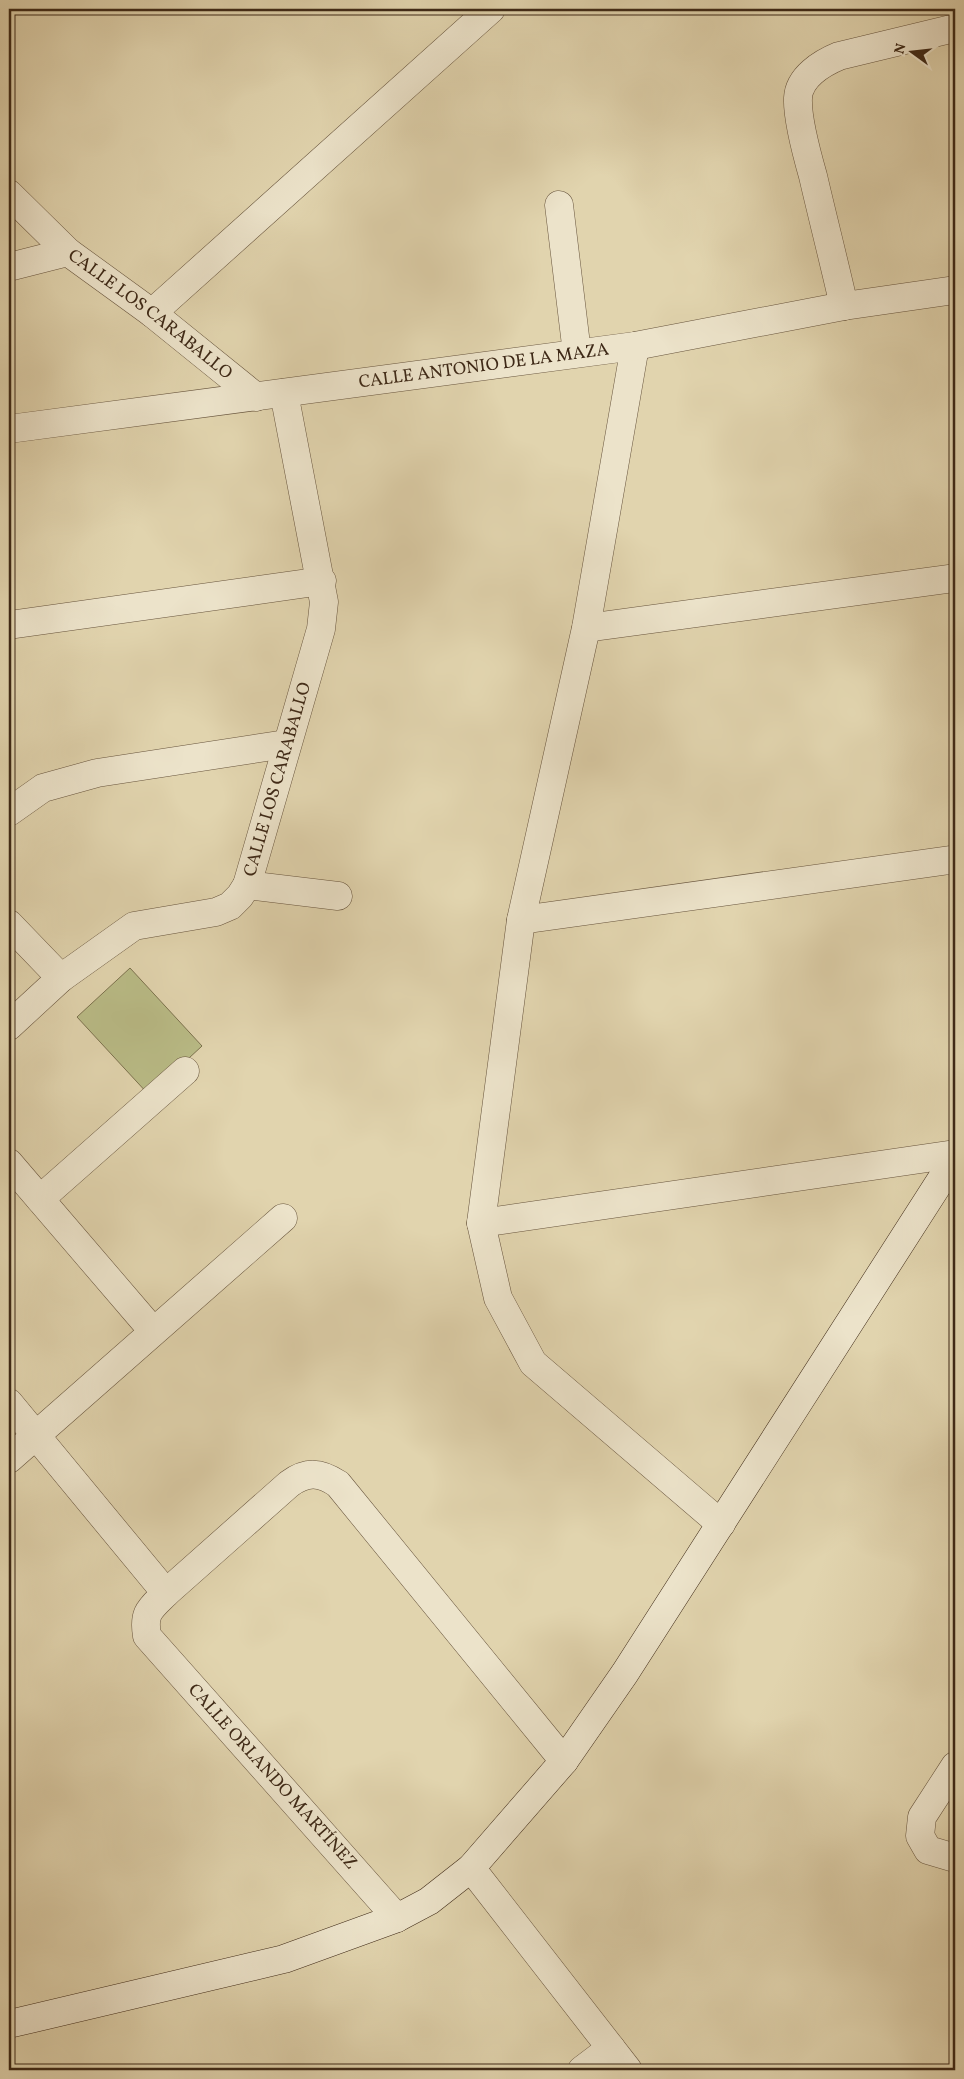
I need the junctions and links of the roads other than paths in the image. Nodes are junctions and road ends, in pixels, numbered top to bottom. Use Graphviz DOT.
graph roads {
  1 [pos="491,9"];
  2 [pos="948,9"];
  3 [pos="955,16"];
  4 [pos="955,28"];
  5 [pos="9,194"];
  6 [pos="559,205"];
  7 [pos="68,252"];
  8 [pos="9,267"];
  9 [pos="955,290"];
  10 [pos="844,306"];
  11 [pos="152,313"];
  12 [pos="635,346"];
  13 [pos="576,353"];
  14 [pos="284,394"];
  15 [pos="256,397"];
  16 [pos="9,429"];
  17 [pos="955,578"];
  18 [pos="322,580"];
  19 [pos="9,625"];
  20 [pos="586,628"];
  21 [pos="286,744"];
  22 [pos="9,812"];
  23 [pos="955,862"];
  24 [pos="246,885"];
  25 [pos="338,896"];
  26 [pos="521,920"];
  27 [pos="9,924"];
  28 [pos="61,978"];
  29 [pos="9,1026"];
  30 [pos="185,1071"];
  31 [pos="955,1154"];
  32 [pos="955,1158"];
  33 [pos="9,1163"];
  34 [pos="40,1199"];
  35 [pos="283,1218"];
  36 [pos="481,1223"];
  37 [pos="153,1331"];
  38 [pos="9,1403"];
  39 [pos="35,1434"];
  40 [pos="9,1459"];
  41 [pos="721,1524"];
  42 [pos="166,1593"];
  43 [pos="564,1760"];
  44 [pos="955,1766"];
  45 [pos="955,1858"];
  46 [pos="471,1868"];
  47 [pos="397,1918"];
  48 [pos="9,2024"];
  49 [pos="611,2048"];
  50 [pos="582,2070"];
  51 [pos="628,2070"];
  1 -- 11 [label="street"];
  2 -- 3 [label="street"];
  4 -- 10 [label="street"];
  5 -- 7 [label="street"];
  6 -- 13 [label="street"];
  7 -- 8 [label="street, CALLE LOS CARABALLO"];
  7 -- 11 [label="street, CALLE LOS CARABALLO"];
  9 -- 10 [label="street, CALLE ANTONIO DE LA MAZA"];
  10 -- 12 [label="street, CALLE ANTONIO DE LA MAZA"];
  11 -- 15 [label="street, CALLE LOS CARABALLO"];
  12 -- 13 [label="street, CALLE ANTONIO DE LA MAZA"];
  12 -- 20 [label="street"];
  13 -- 14 [label="street, CALLE ANTONIO DE LA MAZA"];
  14 -- 15 [label="street, CALLE ANTONIO DE LA MAZA"];
  14 -- 18 [label="street, CALLE LOS CARABALLO"];
  15 -- 16 [label="street, CALLE ANTONIO DE LA MAZA"];
  17 -- 20 [label="street"];
  18 -- 19 [label="street"];
  18 -- 21 [label="street, CALLE LOS CARABALLO"];
  20 -- 26 [label="street"];
  21 -- 22 [label="street"];
  21 -- 24 [label="street, CALLE LOS CARABALLO"];
  23 -- 26 [label="street"];
  24 -- 25 [label="street"];
  24 -- 28 [label="street, CALLE LOS CARABALLO"];
  26 -- 36 [label="street"];
  27 -- 28 [label="street"];
  28 -- 29 [label="street, CALLE LOS CARABALLO"];
  30 -- 34 [label="street"];
  31 -- 36 [label="street"];
  32 -- 41 [label="street"];
  33 -- 34 [label="street"];
  34 -- 37 [label="street"];
  35 -- 37 [label="street"];
  36 -- 41 [label="street"];
  37 -- 39 [label="street"];
  38 -- 39 [label="street"];
  39 -- 40 [label="street"];
  39 -- 42 [label="street"];
  41 -- 43 [label="street"];
  42 -- 43 [label="street"];
  42 -- 47 [label="street, CALLE ORLANDO MARTÍNEZ"];
  43 -- 46 [label="street"];
  44 -- 45 [label="street"];
  46 -- 47 [label="street"];
  46 -- 49 [label="street"];
  47 -- 48 [label="street"];
  49 -- 50 [label="street"];
  49 -- 51 [label="street"];
}
